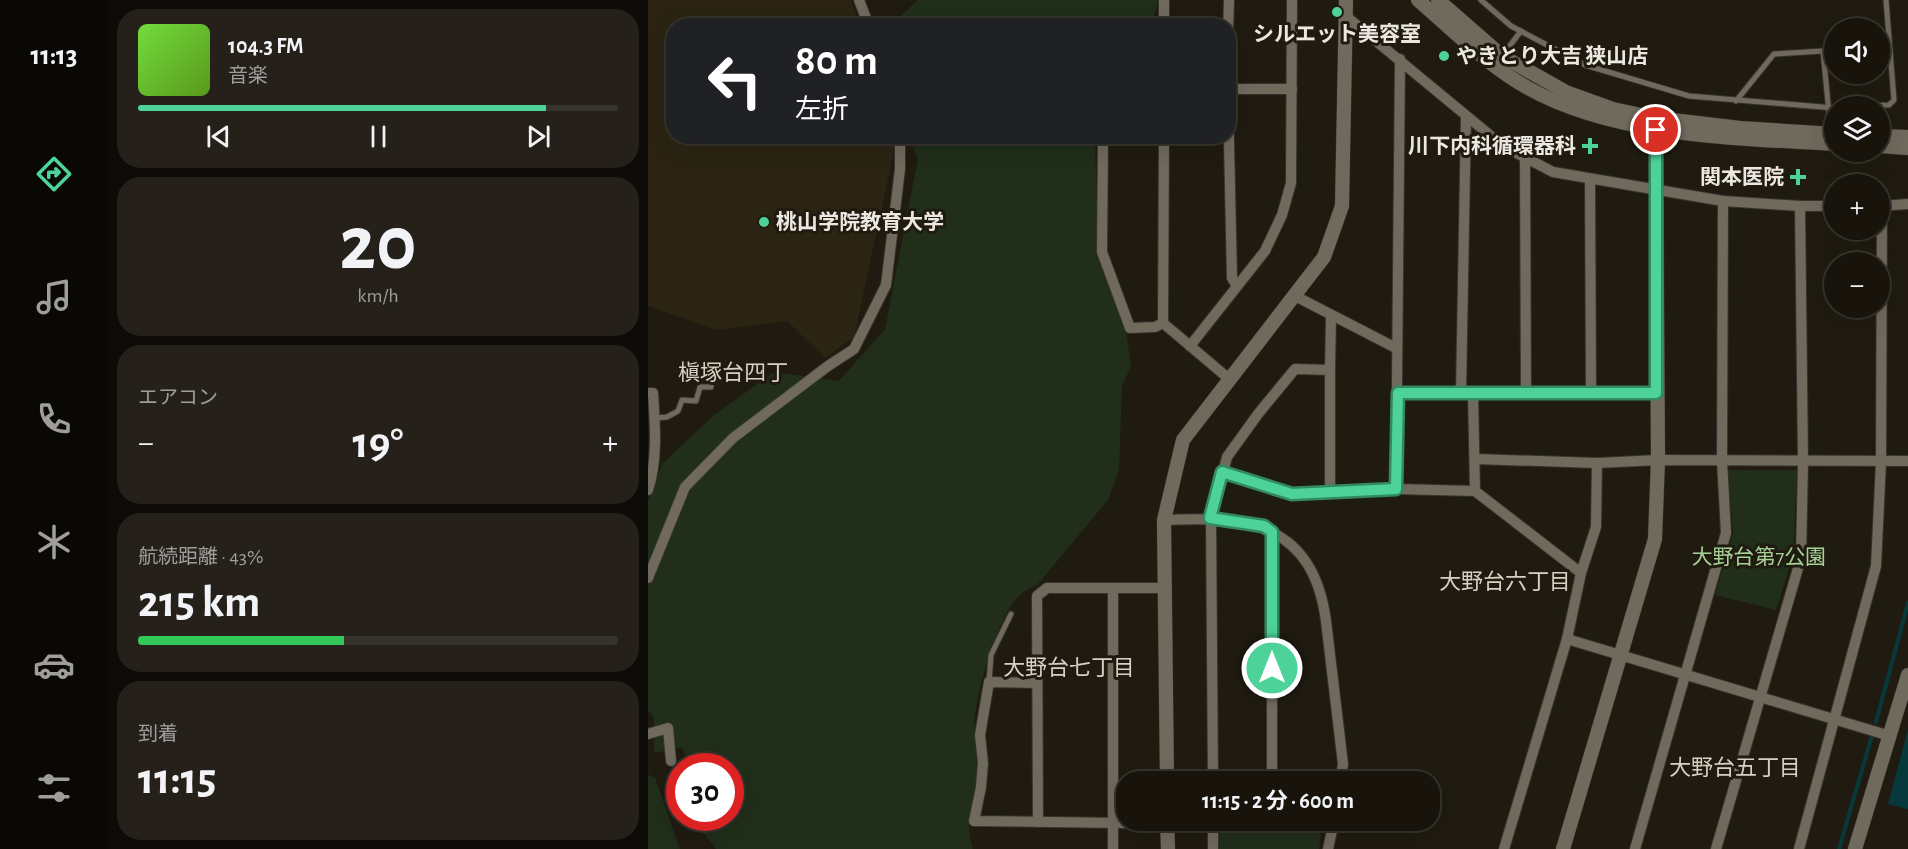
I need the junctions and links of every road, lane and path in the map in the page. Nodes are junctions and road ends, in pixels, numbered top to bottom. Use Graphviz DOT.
graph roads {
  1 [pos="859,0"];
  2 [pos="1164,0"];
  3 [pos="1229,0"];
  4 [pos="1292,0"];
  5 [pos="1346,0"];
  6 [pos="1418,0"];
  7 [pos="1438,0"];
  8 [pos="1481,0"];
  9 [pos="1886,0"];
  10 [pos="1347,17"];
  11 [pos="866,18"];
  12 [pos="1164,18"];
  13 [pos="1228,18"];
  14 [pos="1521,31"];
  15 [pos="1502,56"];
  16 [pos="1400,59"];
  17 [pos="1236,89"];
  18 [pos="1292,89"];
  19 [pos="1830,96"];
  20 [pos="1736,101"];
  21 [pos="1890,104"];
  22 [pos="1824,107"];
  23 [pos="1466,116"];
  24 [pos="1656,130"];
  25 [pos="1824,136"];
  26 [pos="1890,136"];
  27 [pos="1824,137"];
  28 [pos="1908,137"];
  29 [pos="900,144"];
  30 [pos="1103,144"];
  31 [pos="1164,144"];
  32 [pos="1229,144"];
  33 [pos="1890,147"];
  34 [pos="1908,148"];
  35 [pos="1525,158"];
  36 [pos="1590,180"];
  37 [pos="1654,188"];
  38 [pos="1723,201"];
  39 [pos="1908,204"];
  40 [pos="1890,205"];
  41 [pos="1800,206"];
  42 [pos="1824,206"];
  43 [pos="1881,240"];
  44 [pos="1237,286"];
  45 [pos="1295,296"];
  46 [pos="1331,316"];
  47 [pos="1163,323"];
  48 [pos="1190,346"];
  49 [pos="1396,348"];
  50 [pos="711,364"];
  51 [pos="1330,370"];
  52 [pos="1228,378"];
  53 [pos="1461,392"];
  54 [pos="1526,392"];
  55 [pos="1591,392"];
  56 [pos="648,393"];
  57 [pos="1398,393"];
  58 [pos="1473,393"];
  59 [pos="1656,393"];
  60 [pos="655,418"];
  61 [pos="1474,459"];
  62 [pos="1658,460"];
  63 [pos="1722,461"];
  64 [pos="1908,461"];
  65 [pos="1803,462"];
  66 [pos="1881,462"];
  67 [pos="1597,463"];
  68 [pos="1222,472"];
  69 [pos="1396,489"];
  70 [pos="648,490"];
  71 [pos="1475,491"];
  72 [pos="1330,492"];
  73 [pos="1210,518"];
  74 [pos="1164,520"];
  75 [pos="1272,532"];
  76 [pos="1581,573"];
  77 [pos="648,579"];
  78 [pos="1113,588"];
  79 [pos="1165,588"];
  80 [pos="1011,614"];
  81 [pos="1567,639"];
  82 [pos="1620,656"];
  83 [pos="1688,673"];
  84 [pos="1908,675"];
  85 [pos="989,682"];
  86 [pos="1037,683"];
  87 [pos="1760,696"];
  88 [pos="1836,718"];
  89 [pos="648,734"];
  90 [pos="1890,736"];
  91 [pos="670,753"];
  92 [pos="1167,771"];
  93 [pos="1213,771"];
  94 [pos="1272,771"];
  95 [pos="1341,771"];
  96 [pos="1038,822"];
  97 [pos="1113,823"];
  98 [pos="1116,823"];
  99 [pos="1167,831"];
  100 [pos="1214,831"];
  101 [pos="1332,831"];
  102 [pos="1859,848"];
  103 [pos="1113,849"];
  104 [pos="1168,849"];
  105 [pos="1213,849"];
  106 [pos="1328,849"];
  107 [pos="1504,849"];
  108 [pos="1563,849"];
  109 [pos="1635,849"];
  110 [pos="1716,849"];
  111 [pos="1799,849"];
  1 -- 11 [label="street"];
  2 -- 12 [label="street"];
  3 -- 13 [label="street"];
  4 -- 18 [label="street"];
  5 -- 10 [label="street"];
  6 -- 24 [label="street"];
  7 -- 15 [label="street"];
  8 -- 14 [label="lane"];
  9 -- 21 [label="lane"];
  10 -- 16 [label="street"];
  10 -- 45 [label="street"];
  14 -- 15 [label="lane"];
  14 -- 20 [label="lane"];
  15 -- 25 [label="street"];
  16 -- 23 [label="street"];
  16 -- 49 [label="street"];
  17 -- 18 [label="street"];
  18 -- 44 [label="street"];
  19 -- 20 [label="lane"];
  20 -- 22 [label="lane"];
  23 -- 35 [label="street"];
  23 -- 53 [label="street"];
  24 -- 27 [label="street"];
  24 -- 37 [label="street"];
  26 -- 28 [label="street"];
  29 -- 77 [label="street"];
  30 -- 47 [label="street"];
  31 -- 47 [label="street"];
  32 -- 44 [label="street"];
  33 -- 34 [label="street"];
  35 -- 36 [label="street"];
  35 -- 54 [label="street"];
  36 -- 37 [label="street"];
  36 -- 55 [label="street"];
  37 -- 38 [label="street"];
  37 -- 59 [label="street"];
  38 -- 41 [label="street"];
  38 -- 63 [label="street"];
  39 -- 40 [label="street"];
  41 -- 42 [label="street"];
  41 -- 65 [label="street"];
  43 -- 66 [label="street"];
  44 -- 48 [label="street"];
  45 -- 46 [label="street"];
  45 -- 52 [label="street"];
  46 -- 49 [label="street"];
  46 -- 51 [label="street"];
  47 -- 48 [label="street"];
  48 -- 52 [label="street"];
  49 -- 57 [label="street"];
  50 -- 60 [label="lane"];
  51 -- 68 [label="street"];
  51 -- 72 [label="street"];
  52 -- 74 [label="street"];
  53 -- 57 [label="street"];
  53 -- 58 [label="street"];
  54 -- 55 [label="street"];
  54 -- 58 [label="street"];
  55 -- 59 [label="street"];
  56 -- 60 [label="street"];
  57 -- 69 [label="street"];
  58 -- 61 [label="street"];
  59 -- 62 [label="street"];
  60 -- 70 [label="street"];
  61 -- 67 [label="street"];
  61 -- 71 [label="street"];
  62 -- 63 [label="street"];
  62 -- 67 [label="street"];
  62 -- 82 [label="street"];
  63 -- 65 [label="street"];
  63 -- 83 [label="street"];
  64 -- 66 [label="street"];
  65 -- 66 [label="street"];
  65 -- 87 [label="street"];
  66 -- 88 [label="street"];
  67 -- 76 [label="street"];
  68 -- 72 [label="street"];
  68 -- 73 [label="street"];
  69 -- 71 [label="street"];
  69 -- 72 [label="street"];
  71 -- 76 [label="street"];
  73 -- 74 [label="street"];
  73 -- 75 [label="street"];
  73 -- 93 [label="street"];
  74 -- 79 [label="street"];
  75 -- 94 [label="street"];
  75 -- 95 [label="street"];
  76 -- 81 [label="street"];
  78 -- 79 [label="street"];
  78 -- 86 [label="street"];
  78 -- 97 [label="street"];
  79 -- 92 [label="street"];
  80 -- 85 [label="lane"];
  81 -- 82 [label="street"];
  81 -- 107 [label="street"];
  82 -- 83 [label="street"];
  82 -- 108 [label="street"];
  83 -- 87 [label="street"];
  83 -- 109 [label="street"];
  84 -- 90 [label="street"];
  85 -- 86 [label="street"];
  85 -- 96 [label="street"];
  86 -- 96 [label="street"];
  87 -- 88 [label="street"];
  87 -- 110 [label="street"];
  88 -- 90 [label="street"];
  88 -- 111 [label="street"];
  89 -- 91 [label="street"];
  90 -- 102 [label="street"];
  96 -- 97 [label="street"];
  97 -- 98 [label="street"];
  97 -- 103 [label="street"];
  99 -- 104 [label="street"];
  100 -- 105 [label="street"];
  101 -- 106 [label="street"];
}
